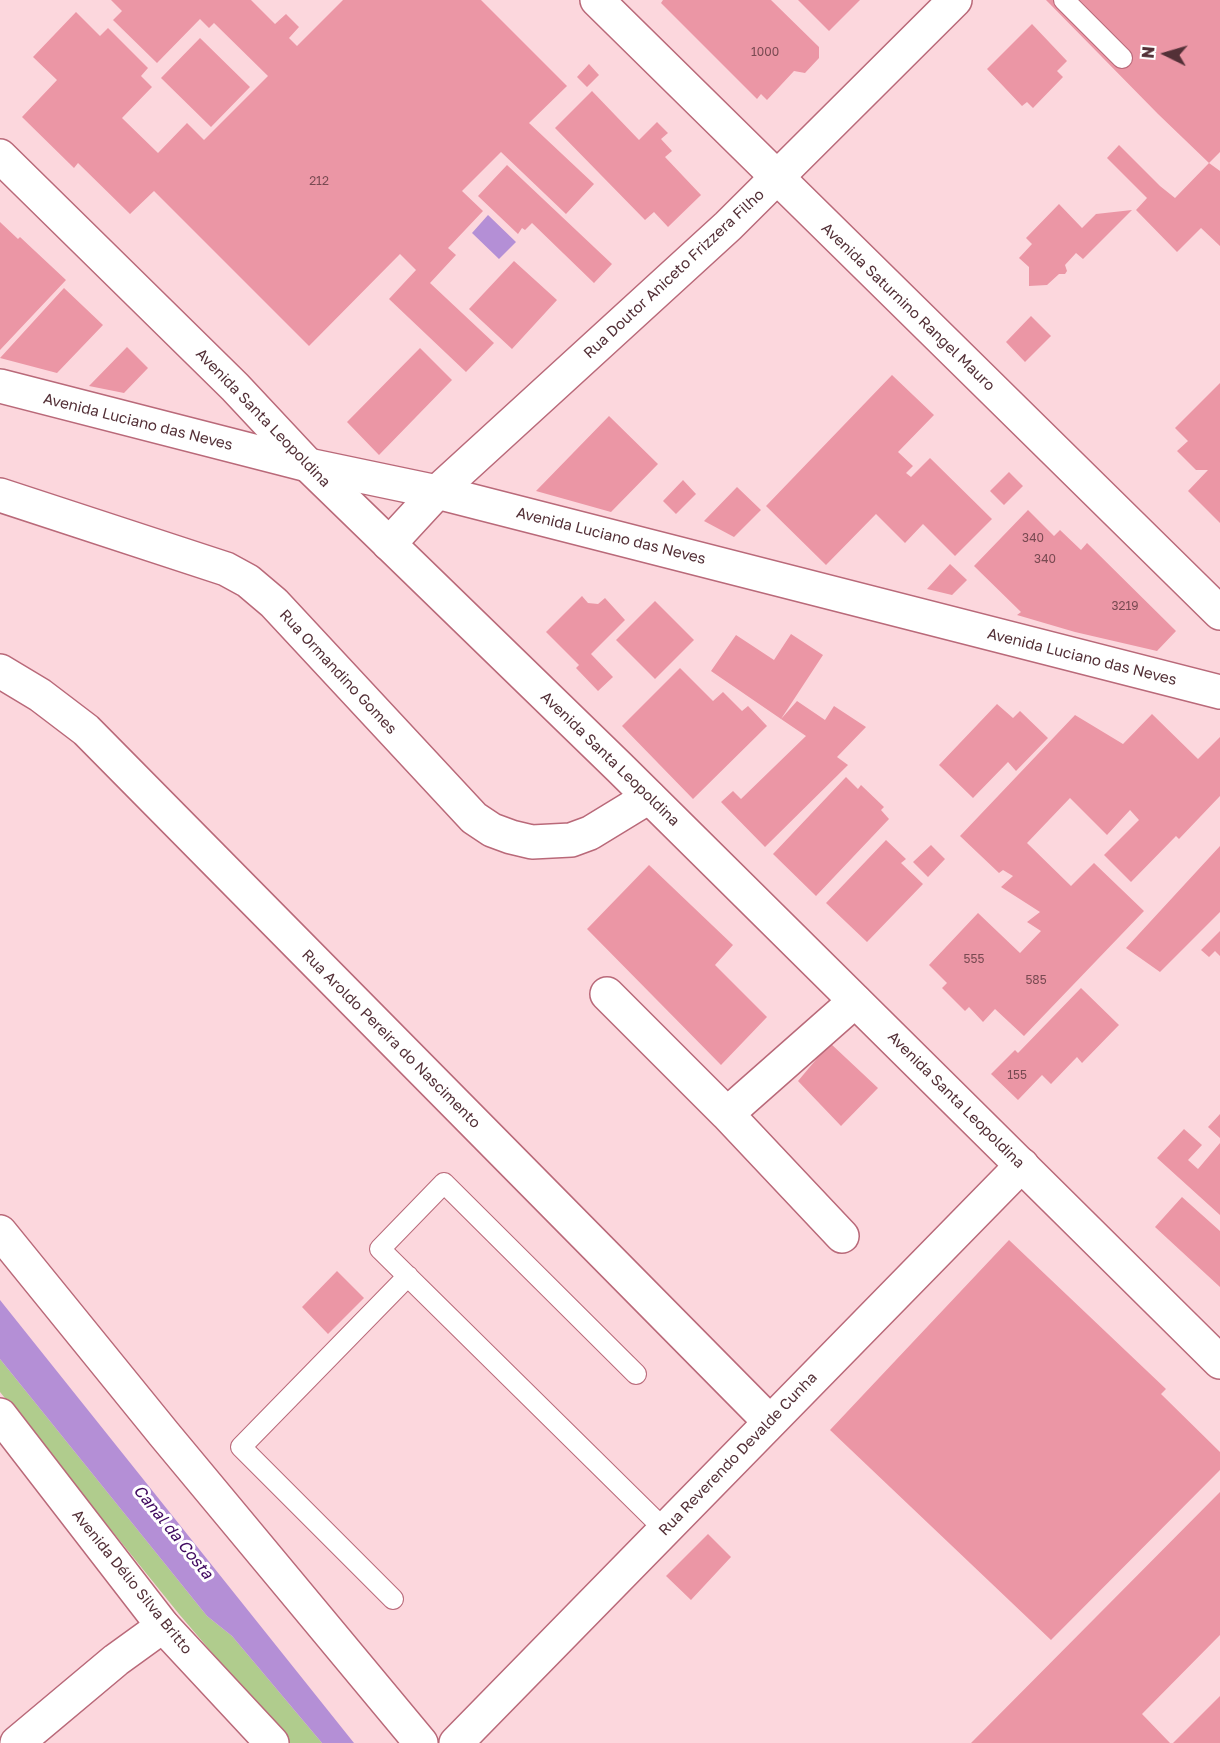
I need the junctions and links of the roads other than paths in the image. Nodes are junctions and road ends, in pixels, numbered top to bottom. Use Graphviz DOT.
graph roads {
  1 [pos="597,0"];
  2 [pos="955,0"];
  3 [pos="1064,0"];
  4 [pos="1122,58"];
  5 [pos="0,156"];
  6 [pos="777,177"];
  7 [pos="0,386"];
  8 [pos="308,465"];
  9 [pos="437,492"];
  10 [pos="0,495"];
  11 [pos="389,544"];
  12 [pos="1220,613"];
  13 [pos="0,671"];
  14 [pos="1220,692"];
  15 [pos="649,797"];
  16 [pos="607,994"];
  17 [pos="855,1000"];
  18 [pos="727,1114"];
  19 [pos="1022,1165"];
  20 [pos="0,1232"];
  21 [pos="842,1236"];
  22 [pos="408,1276"];
  23 [pos="1220,1362"];
  24 [pos="636,1374"];
  25 [pos="0,1415"];
  26 [pos="770,1422"];
  27 [pos="664,1529"];
  28 [pos="393,1599"];
  29 [pos="163,1626"];
  30 [pos="17,1743"];
  31 [pos="272,1743"];
  32 [pos="421,1743"];
  33 [pos="456,1743"];
  1 -- 6 [label="street, Avenida Saturnino Rangel Mauro"];
  2 -- 6 [label="street, Rua Doutor Aniceto Frizzera Filho"];
  3 -- 4 [label="lane"];
  5 -- 8 [label="street, Avenida Santa Leopoldina"];
  6 -- 9 [label="street, Rua Doutor Aniceto Frizzera Filho"];
  6 -- 12 [label="street, Avenida Saturnino Rangel Mauro"];
  7 -- 8 [label="street, Avenida Luciano das Neves"];
  8 -- 9 [label="street, Avenida Luciano das Neves"];
  8 -- 11 [label="street, Avenida Santa Leopoldina"];
  9 -- 11 [label="street, Rua Doutor Aniceto Frizzera Filho"];
  9 -- 14 [label="street, Avenida Luciano das Neves"];
  10 -- 15 [label="street, Rua Ormandino Gomes"];
  11 -- 15 [label="street, Avenida Santa Leopoldina"];
  13 -- 26 [label="street, Rua Aroldo Pereira do Nascimento"];
  15 -- 17 [label="street, Avenida Santa Leopoldina"];
  16 -- 18 [label="street"];
  17 -- 18 [label="street"];
  17 -- 19 [label="street, Avenida Santa Leopoldina"];
  18 -- 21 [label="street"];
  19 -- 23 [label="street, Avenida Santa Leopoldina"];
  19 -- 26 [label="street, Rua Reverendo Devalde Cunha"];
  20 -- 32 [label="street"];
  22 -- 24 [label="lane"];
  22 -- 27 [label="lane"];
  22 -- 28 [label="lane"];
  25 -- 29 [label="street, Avenida Délio Silva Britto"];
  26 -- 27 [label="street, Rua Reverendo Devalde Cunha"];
  27 -- 33 [label="street, Rua Reverendo Devalde Cunha"];
  29 -- 30 [label="street"];
  29 -- 31 [label="street, Avenida Délio Silva Britto"];
}
